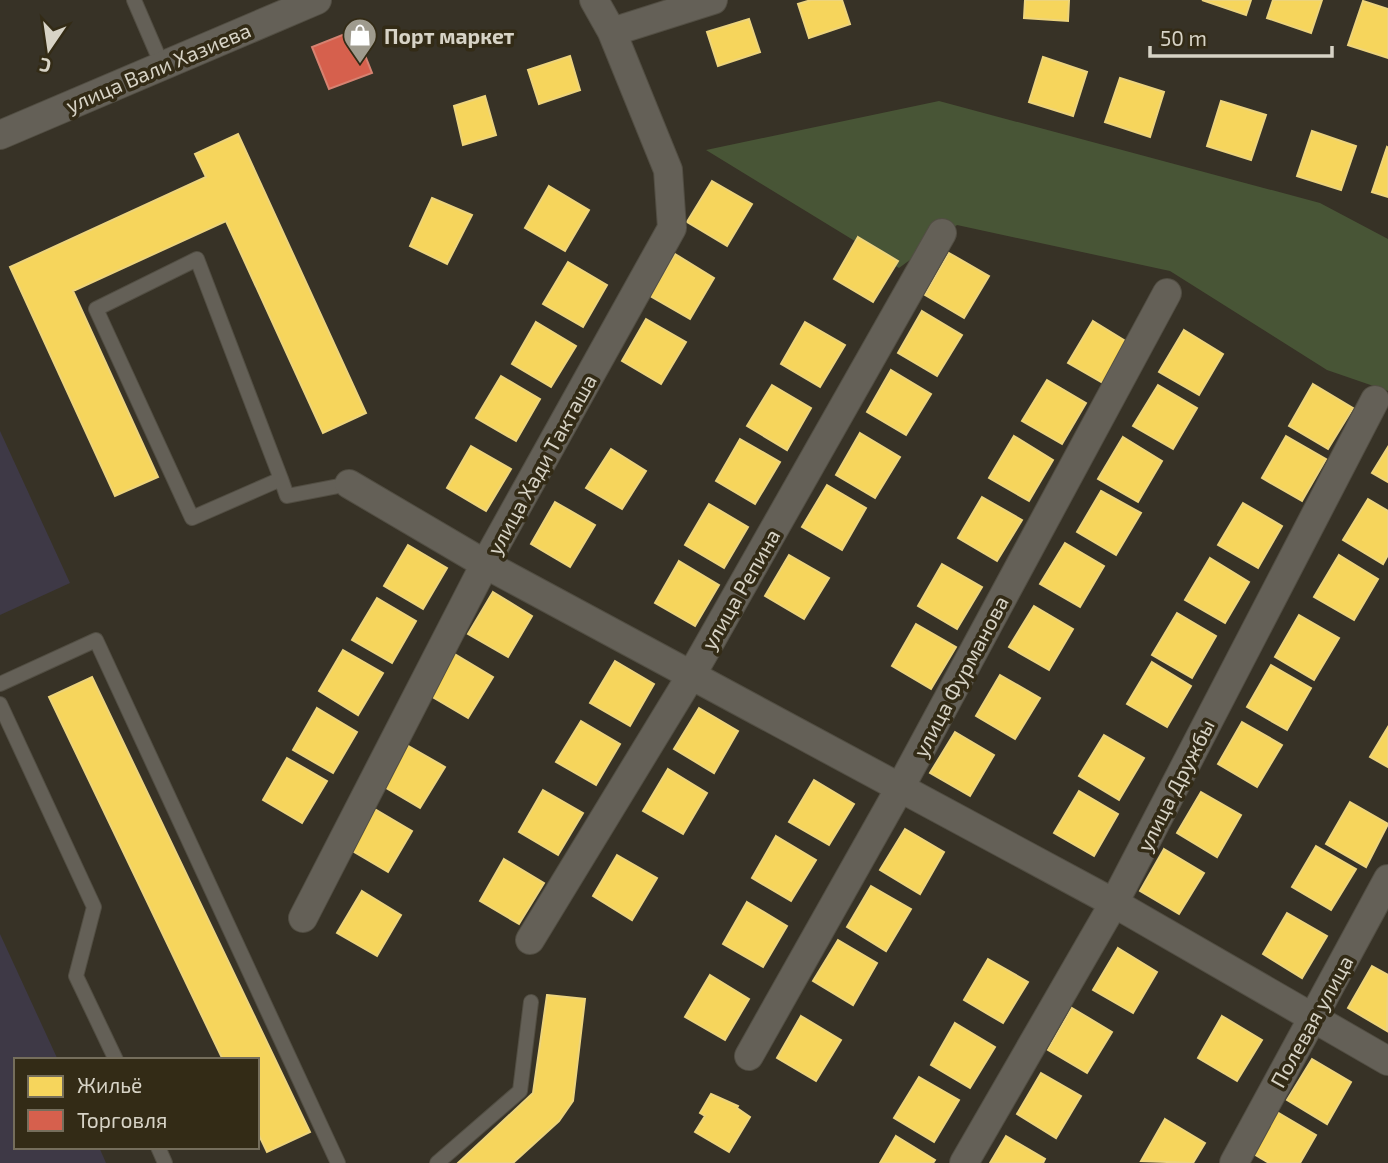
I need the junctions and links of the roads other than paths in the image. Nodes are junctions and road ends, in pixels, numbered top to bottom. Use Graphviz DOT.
graph roads {
  1 [pos="134,0"];
  2 [pos="317,0"];
  3 [pos="594,0"];
  4 [pos="713,0"];
  5 [pos="612,32"];
  6 [pos="162,65"];
  7 [pos="0,135"];
  8 [pos="942,233"];
  9 [pos="1167,293"];
  10 [pos="1375,400"];
  11 [pos="281,479"];
  12 [pos="349,484"];
  13 [pos="485,564"];
  14 [pos="692,674"];
  15 [pos="0,684"];
  16 [pos="0,704"];
  17 [pos="901,786"];
  18 [pos="1388,879"];
  19 [pos="1114,903"];
  20 [pos="303,918"];
  21 [pos="530,940"];
  22 [pos="531,1002"];
  23 [pos="1312,1018"];
  24 [pos="749,1056"];
  25 [pos="115,1058"];
  26 [pos="1388,1061"];
  27 [pos="338,1163"];
  28 [pos="437,1163"];
  29 [pos="964,1163"];
  30 [pos="1234,1163"];
  1 -- 6 [label="lane"];
  2 -- 6 [label="street, улица Вали Хазиева"];
  3 -- 5 [label="street, улица Хади Такташа"];
  4 -- 5 [label="street"];
  5 -- 13 [label="street, улица Хади Такташа"];
  6 -- 7 [label="street, улица Вали Хазиева"];
  8 -- 14 [label="street, улица Репина"];
  9 -- 17 [label="street, улица Фурманова"];
  10 -- 19 [label="street, улица Дружбы"];
  11 -- 11 [label="lane"];
  11 -- 12 [label="lane"];
  12 -- 13 [label="street"];
  13 -- 14 [label="street"];
  13 -- 20 [label="street, улица Хади Такташа"];
  14 -- 17 [label="street"];
  14 -- 21 [label="street, улица Репина"];
  15 -- 27 [label="lane"];
  16 -- 25 [label="lane"];
  17 -- 19 [label="street"];
  17 -- 24 [label="street, улица Фурманова"];
  18 -- 23 [label="street, Полевая улица"];
  19 -- 23 [label="street"];
  19 -- 29 [label="street, улица Дружбы"];
  22 -- 28 [label="lane"];
  23 -- 26 [label="street"];
  23 -- 30 [label="street, Полевая улица"];
}
